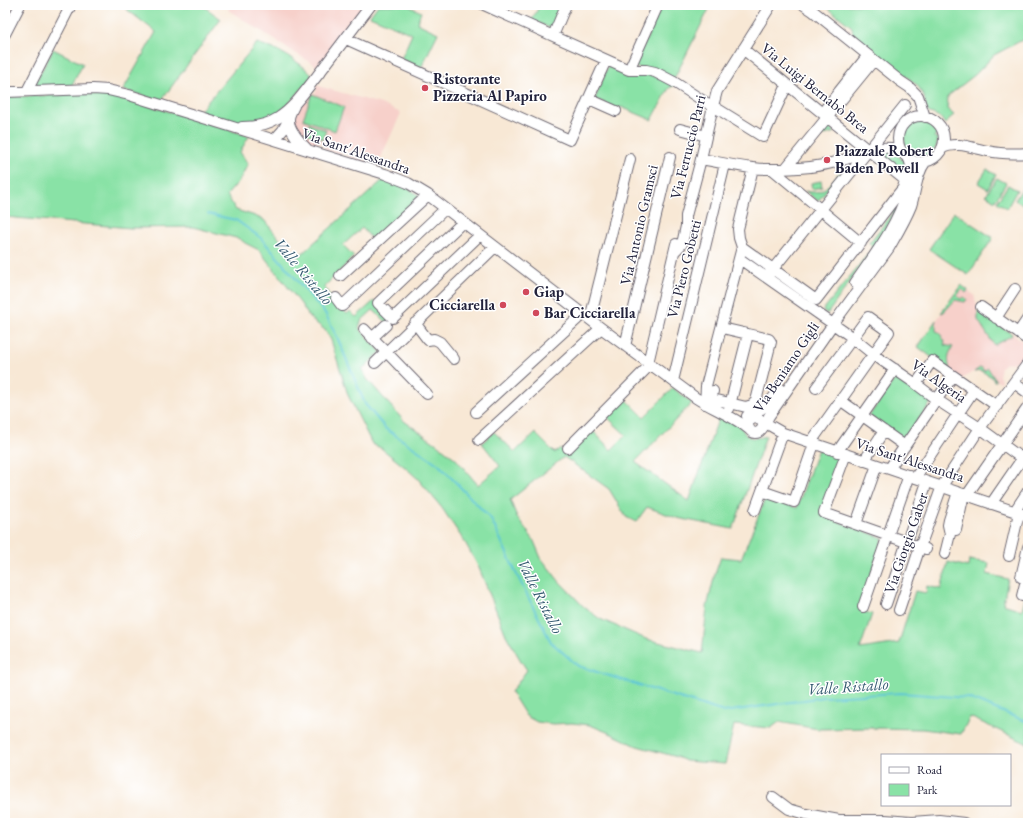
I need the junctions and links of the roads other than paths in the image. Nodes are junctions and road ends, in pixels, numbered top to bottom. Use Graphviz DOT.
graph roads {
  1 [pos="20,5"];
  2 [pos="71,5"];
  3 [pos="371,5"];
  4 [pos="484,5"];
  5 [pos="566,5"];
  6 [pos="658,5"];
  7 [pos="771,5"];
  8 [pos="804,5"];
  9 [pos="501,8"];
  10 [pos="5,34"];
  11 [pos="553,36"];
  12 [pos="346,39"];
  13 [pos="743,49"];
  14 [pos="871,58"];
  15 [pos="606,60"];
  16 [pos="629,70"];
  17 [pos="900,81"];
  18 [pos="787,85"];
  19 [pos="27,91"];
  20 [pos="5,92"];
  21 [pos="589,99"];
  22 [pos="298,100"];
  23 [pos="905,105"];
  24 [pos="713,106"];
  25 [pos="616,111"];
  26 [pos="824,115"];
  27 [pos="926,117"];
  28 [pos="278,118"];
  29 [pos="912,118"];
  30 [pos="289,119"];
  31 [pos="236,128"];
  32 [pos="680,129"];
  33 [pos="942,130"];
  34 [pos="899,134"];
  35 [pos="706,136"];
  36 [pos="274,140"];
  37 [pos="969,146"];
  38 [pos="942,148"];
  39 [pos="308,150"];
  40 [pos="870,150"];
  41 [pos="1028,153"];
  42 [pos="906,155"];
  43 [pos="670,157"];
  44 [pos="630,159"];
  45 [pos="701,159"];
  46 [pos="926,161"];
  47 [pos="725,164"];
  48 [pos="753,168"];
  49 [pos="772,169"];
  50 [pos="785,169"];
  51 [pos="428,195"];
  52 [pos="445,209"];
  53 [pos="821,209"];
  54 [pos="463,222"];
  55 [pos="480,235"];
  56 [pos="861,243"];
  57 [pos="495,247"];
  58 [pos="742,247"];
  59 [pos="740,259"];
  60 [pos="769,273"];
  61 [pos="340,276"];
  62 [pos="1016,289"];
  63 [pos="339,302"];
  64 [pos="981,307"];
  65 [pos="587,316"];
  66 [pos="996,318"];
  67 [pos="1028,318"];
  68 [pos="389,322"];
  69 [pos="830,322"];
  70 [pos="415,324"];
  71 [pos="601,328"];
  72 [pos="722,328"];
  73 [pos="364,329"];
  74 [pos="1018,333"];
  75 [pos="748,334"];
  76 [pos="372,338"];
  77 [pos="853,338"];
  78 [pos="1028,340"];
  79 [pos="626,346"];
  80 [pos="386,352"];
  81 [pos="874,355"];
  82 [pos="454,359"];
  83 [pos="375,363"];
  84 [pos="1028,363"];
  85 [pos="649,364"];
  86 [pos="895,369"];
  87 [pos="953,376"];
  88 [pos="672,381"];
  89 [pos="1014,382"];
  90 [pos="916,384"];
  91 [pos="816,388"];
  92 [pos="710,389"];
  93 [pos="974,390"];
  94 [pos="1028,393"];
  95 [pos="427,394"];
  96 [pos="696,398"];
  97 [pos="772,399"];
  98 [pos="840,400"];
  99 [pos="938,400"];
  100 [pos="730,403"];
  101 [pos="705,404"];
  102 [pos="997,406"];
  103 [pos="1028,407"];
  104 [pos="476,412"];
  105 [pos="959,414"];
  106 [pos="727,415"];
  107 [pos="862,416"];
  108 [pos="743,417"];
  109 [pos="765,424"];
  110 [pos="980,428"];
  111 [pos="884,431"];
  112 [pos="480,440"];
  113 [pos="813,443"];
  114 [pos="1002,444"];
  115 [pos="905,446"];
  116 [pos="568,448"];
  117 [pos="841,453"];
  118 [pos="1026,457"];
  119 [pos="864,460"];
  120 [pos="877,465"];
  121 [pos="889,469"];
  122 [pos="912,476"];
  123 [pos="927,482"];
  124 [pos="942,486"];
  125 [pos="762,491"];
  126 [pos="1028,491"];
  127 [pos="963,494"];
  128 [pos="991,504"];
  129 [pos="755,510"];
  130 [pos="1020,514"];
  131 [pos="856,524"];
  132 [pos="956,530"];
  133 [pos="888,536"];
  134 [pos="907,543"];
  135 [pos="1028,547"];
  136 [pos="923,548"];
  137 [pos="945,554"];
  138 [pos="1009,556"];
  139 [pos="1022,596"];
  140 [pos="886,604"];
  141 [pos="863,607"];
  142 [pos="899,610"];
  143 [pos="773,797"];
  144 [pos="964,823"];
  1 -- 10 [label="street"];
  2 -- 19 [label="street"];
  3 -- 12 [label="street"];
  4 -- 9 [label="street"];
  5 -- 11 [label="street"];
  6 -- 16 [label="street"];
  7 -- 13 [label="street, Via Ferruccio Parri"];
  8 -- 14 [label="street"];
  9 -- 11 [label="street"];
  11 -- 15 [label="street"];
  12 -- 21 [label="street"];
  12 -- 22 [label="street"];
  13 -- 18 [label="street, Via Luigi Bernabò Brea"];
  13 -- 24 [label="street, Via Ferruccio Parri"];
  14 -- 17 [label="street"];
  14 -- 26 [label="street"];
  15 -- 16 [label="street"];
  15 -- 21 [label="street"];
  16 -- 24 [label="street"];
  17 -- 27 [label="street"];
  17 -- 29 [label="street"];
  18 -- 24 [label="street"];
  18 -- 26 [label="street, Via Luigi Bernabò Brea"];
  19 -- 20 [label="street, Via Sant'Alessandra"];
  19 -- 31 [label="street, Via Sant'Alessandra"];
  21 -- 25 [label="street"];
  22 -- 28 [label="street"];
  22 -- 30 [label="street"];
  23 -- 40 [label="street"];
  24 -- 35 [label="street, Via Ferruccio Parri"];
  26 -- 40 [label="street, Via Luigi Bernabò Brea"];
  26 -- 50 [label="street"];
  27 -- 29 [label="street"];
  27 -- 33 [label="street"];
  28 -- 31 [label="street"];
  28 -- 36 [label="street"];
  29 -- 34 [label="street"];
  30 -- 36 [label="street"];
  30 -- 39 [label="street"];
  31 -- 36 [label="street, Via Sant'Alessandra"];
  32 -- 35 [label="street"];
  33 -- 37 [label="street"];
  33 -- 38 [label="street"];
  34 -- 40 [label="street"];
  34 -- 42 [label="street"];
  35 -- 45 [label="street, Via Ferruccio Parri"];
  36 -- 39 [label="street, Via Sant'Alessandra"];
  37 -- 38 [label="street"];
  37 -- 41 [label="street"];
  38 -- 46 [label="street"];
  39 -- 51 [label="street, Via Sant'Alessandra"];
  40 -- 42 [label="street"];
  40 -- 50 [label="street"];
  40 -- 53 [label="street"];
  40 -- 56 [label="street, Via Luigi Bernabò Brea"];
  42 -- 46 [label="street"];
  42 -- 69 [label="street"];
  43 -- 79 [label="street, Via Antonio Gramsci"];
  44 -- 65 [label="street"];
  45 -- 47 [label="street"];
  45 -- 85 [label="street, Via Ferruccio Parri"];
  46 -- 69 [label="street"];
  47 -- 48 [label="street"];
  47 -- 88 [label="street, Via Piero Gobetti"];
  48 -- 49 [label="street"];
  48 -- 58 [label="street"];
  49 -- 50 [label="street"];
  49 -- 53 [label="street"];
  51 -- 52 [label="street, Via Sant'Alessandra"];
  51 -- 61 [label="street"];
  52 -- 54 [label="street, Via Sant'Alessandra"];
  52 -- 63 [label="street"];
  53 -- 56 [label="street"];
  53 -- 60 [label="street"];
  54 -- 55 [label="street, Via Sant'Alessandra"];
  54 -- 68 [label="street"];
  55 -- 57 [label="street, Via Sant'Alessandra"];
  55 -- 68 [label="street"];
  56 -- 60 [label="street"];
  57 -- 65 [label="street, Via Sant'Alessandra"];
  57 -- 70 [label="street"];
  58 -- 59 [label="street"];
  58 -- 60 [label="street"];
  59 -- 60 [label="street"];
  59 -- 72 [label="street"];
  60 -- 69 [label="street, Via Algeria"];
  62 -- 66 [label="street"];
  64 -- 66 [label="street"];
  65 -- 71 [label="street, Via Sant'Alessandra"];
  65 -- 104 [label="street"];
  66 -- 74 [label="street"];
  67 -- 74 [label="street"];
  68 -- 76 [label="street"];
  69 -- 77 [label="street, Via Algeria"];
  69 -- 97 [label="street, Via Beniamo Gigli"];
  69 -- 109 [label="street, Via Beniamo Gigli"];
  70 -- 80 [label="street"];
  70 -- 82 [label="street"];
  71 -- 79 [label="street, Via Sant'Alessandra"];
  71 -- 112 [label="street"];
  72 -- 75 [label="street"];
  72 -- 92 [label="street"];
  73 -- 76 [label="street"];
  74 -- 78 [label="street"];
  75 -- 100 [label="street"];
  75 -- 100 [label="street"];
  76 -- 80 [label="street"];
  77 -- 81 [label="street, Via Algeria"];
  77 -- 81 [label="street"];
  77 -- 91 [label="street"];
  79 -- 85 [label="street, Via Sant'Alessandra"];
  80 -- 83 [label="street"];
  80 -- 95 [label="street"];
  81 -- 86 [label="street, Via Algeria"];
  81 -- 98 [label="street"];
  84 -- 89 [label="street, Via Giorgio Gaber"];
  85 -- 88 [label="street, Via Sant'Alessandra"];
  85 -- 116 [label="street"];
  86 -- 90 [label="street, Via Algeria"];
  86 -- 107 [label="street"];
  87 -- 90 [label="street"];
  87 -- 93 [label="street"];
  87 -- 99 [label="street"];
  88 -- 96 [label="street, Via Sant'Alessandra"];
  89 -- 94 [label="street"];
  89 -- 102 [label="street, Via Giorgio Gaber"];
  90 -- 99 [label="street, Via Algeria"];
  92 -- 96 [label="street"];
  92 -- 100 [label="street"];
  92 -- 101 [label="street"];
  93 -- 102 [label="street"];
  93 -- 105 [label="street"];
  96 -- 101 [label="street, Via Sant'Alessandra"];
  97 -- 108 [label="street, Via Beniamo Gigli"];
  97 -- 109 [label="street"];
  98 -- 107 [label="street"];
  98 -- 113 [label="street"];
  99 -- 105 [label="street, Via Algeria"];
  99 -- 115 [label="street"];
  100 -- 106 [label="street"];
  101 -- 106 [label="street, Via Sant'Alessandra"];
  102 -- 110 [label="street, Via Giorgio Gaber"];
  103 -- 114 [label="street"];
  105 -- 110 [label="street, Via Algeria"];
  105 -- 122 [label="street"];
  106 -- 108 [label="street, Via Sant'Alessandra"];
  106 -- 109 [label="street"];
  107 -- 111 [label="street"];
  107 -- 117 [label="street"];
  108 -- 109 [label="street, Via Sant'Alessandra"];
  109 -- 113 [label="street, Via Sant'Alessandra"];
  109 -- 125 [label="street"];
  110 -- 114 [label="street, Via Algeria"];
  110 -- 124 [label="street, Via Giorgio Gaber"];
  111 -- 115 [label="street"];
  111 -- 119 [label="street"];
  113 -- 117 [label="street, Via Sant'Alessandra"];
  113 -- 125 [label="street"];
  114 -- 118 [label="street, Via Algeria"];
  114 -- 127 [label="street"];
  115 -- 121 [label="street"];
  117 -- 119 [label="street, Via Sant'Alessandra"];
  117 -- 131 [label="street"];
  118 -- 128 [label="street"];
  119 -- 120 [label="street, Via Sant'Alessandra"];
  120 -- 121 [label="street, Via Sant'Alessandra"];
  120 -- 131 [label="street"];
  121 -- 122 [label="street, Via Sant'Alessandra"];
  122 -- 123 [label="street, Via Sant'Alessandra"];
  122 -- 133 [label="street"];
  123 -- 124 [label="street, Via Sant'Alessandra"];
  123 -- 134 [label="street"];
  124 -- 127 [label="street, Via Sant'Alessandra"];
  124 -- 136 [label="street, Via Giorgio Gaber"];
  125 -- 129 [label="street"];
  126 -- 130 [label="street"];
  127 -- 128 [label="street, Via Sant'Alessandra"];
  127 -- 132 [label="street"];
  127 -- 137 [label="street"];
  128 -- 130 [label="street, Via Sant'Alessandra"];
  130 -- 138 [label="street"];
  131 -- 133 [label="street"];
  133 -- 134 [label="street"];
  133 -- 141 [label="street"];
  134 -- 136 [label="street"];
  134 -- 140 [label="street"];
  135 -- 139 [label="street"];
  136 -- 142 [label="street, Via Giorgio Gaber"];
  143 -- 144 [label="street"];
}
